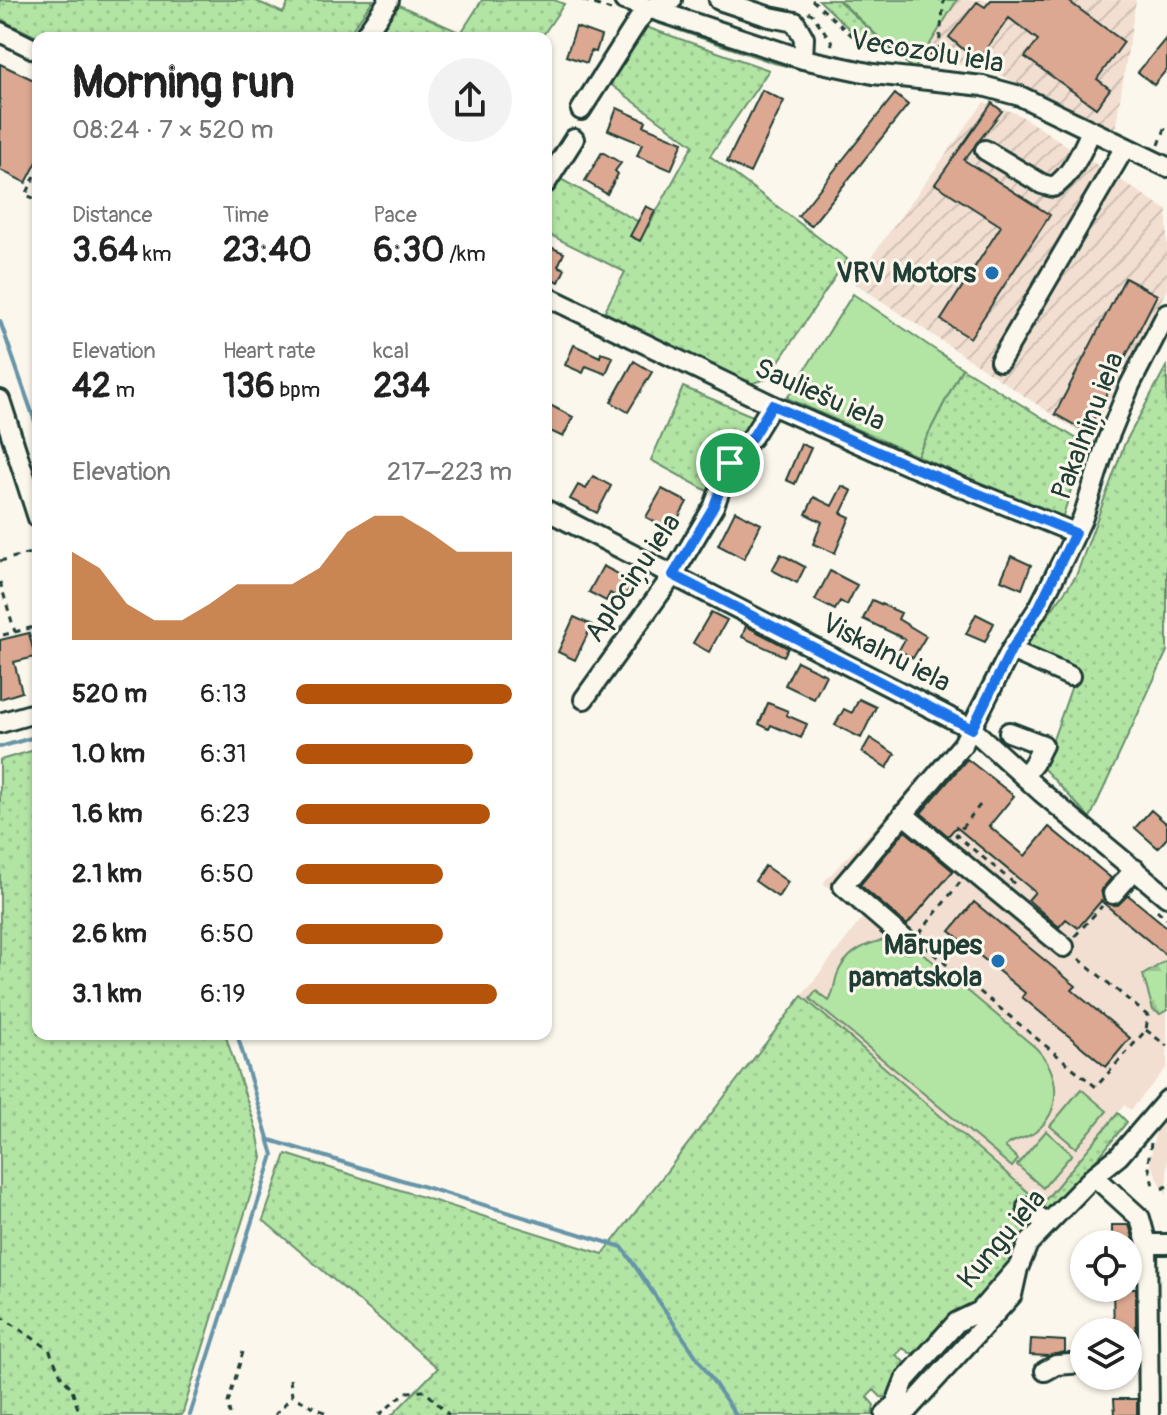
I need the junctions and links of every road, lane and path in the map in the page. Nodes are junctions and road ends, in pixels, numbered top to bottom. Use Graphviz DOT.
graph roads {
  1 [pos="389,0"];
  2 [pos="624,0"];
  3 [pos="672,0"];
  4 [pos="719,0"];
  5 [pos="812,0"];
  6 [pos="944,0"];
  7 [pos="648,9"];
  8 [pos="0,32"];
  9 [pos="367,32"];
  10 [pos="32,48"];
  11 [pos="939,56"];
  12 [pos="803,59"];
  13 [pos="935,81"];
  14 [pos="581,110"];
  15 [pos="1167,123"];
  16 [pos="1091,131"];
  17 [pos="574,139"];
  18 [pos="1125,147"];
  19 [pos="985,150"];
  20 [pos="1162,165"];
  21 [pos="552,174"];
  22 [pos="32,182"];
  23 [pos="32,198"];
  24 [pos="552,299"];
  25 [pos="1167,313"];
  26 [pos="1000,361"];
  27 [pos="0,400"];
  28 [pos="772,405"];
  29 [pos="7,442"];
  30 [pos="32,503"];
  31 [pos="552,513"];
  32 [pos="1075,533"];
  33 [pos="32,553"];
  34 [pos="0,561"];
  35 [pos="673,575"];
  36 [pos="0,582"];
  37 [pos="32,628"];
  38 [pos="15,632"];
  39 [pos="3,635"];
  40 [pos="1011,650"];
  41 [pos="1070,676"];
  42 [pos="584,699"];
  43 [pos="32,714"];
  44 [pos="0,723"];
  45 [pos="972,729"];
  46 [pos="1009,732"];
  47 [pos="1024,776"];
  48 [pos="903,814"];
  49 [pos="976,863"];
  50 [pos="1135,869"];
  51 [pos="1167,897"];
  52 [pos="1107,900"];
  53 [pos="908,942"];
  54 [pos="1064,947"];
  55 [pos="1146,1030"];
  56 [pos="1167,1046"];
  57 [pos="1167,1100"];
  58 [pos="1153,1135"];
  59 [pos="1094,1176"];
  60 [pos="1153,1186"];
  61 [pos="1167,1186"];
  62 [pos="1162,1189"];
  63 [pos="1027,1207"];
  64 [pos="1046,1224"];
  65 [pos="1147,1244"];
  66 [pos="1167,1244"];
  67 [pos="1019,1266"];
  68 [pos="0,1316"];
  69 [pos="243,1352"];
  70 [pos="1142,1363"];
  71 [pos="1148,1363"];
  72 [pos="1070,1364"];
  73 [pos="1045,1371"];
  74 [pos="290,1379"];
  75 [pos="292,1396"];
  76 [pos="80,1415"];
  77 [pos="230,1415"];
  78 [pos="275,1415"];
  79 [pos="330,1415"];
  80 [pos="379,1415"];
  81 [pos="449,1415"];
  82 [pos="885,1415"];
  83 [pos="903,1415"];
  84 [pos="1149,1415"];
  1 -- 9 [label="street"];
  2 -- 7 [label="street, Vecozolu iela"];
  3 -- 7 [label="street"];
  4 -- 12 [label="street"];
  5 -- 11 [label="path"];
  6 -- 11 [label="path"];
  7 -- 12 [label="street, Vecozolu iela"];
  7 -- 14 [label="street"];
  8 -- 10 [label="street"];
  11 -- 13 [label="path"];
  12 -- 13 [label="street, Vecozolu iela"];
  13 -- 16 [label="street, Vecozolu iela"];
  15 -- 20 [label="path"];
  16 -- 18 [label="street, Vecozolu iela"];
  16 -- 19 [label="street"];
  17 -- 21 [label="street"];
  18 -- 20 [label="street, Vecozolu iela"];
  18 -- 26 [label="street"];
  22 -- 23 [label="path"];
  24 -- 28 [label="street, Sauliešu iela"];
  25 -- 32 [label="street, Pakalniņu iela"];
  27 -- 29 [label="street"];
  28 -- 32 [label="street, Sauliešu iela"];
  28 -- 35 [label="street, Aplociņu iela"];
  29 -- 30 [label="street"];
  31 -- 35 [label="street, Viskalnu iela"];
  32 -- 40 [label="street, Pakalniņu iela"];
  33 -- 34 [label="path"];
  35 -- 42 [label="street, Aplociņu iela"];
  35 -- 45 [label="street, Viskalnu iela"];
  36 -- 38 [label="path"];
  37 -- 38 [label="path"];
  38 -- 39 [label="path"];
  40 -- 41 [label="street"];
  40 -- 45 [label="street, Pakalniņu iela"];
  43 -- 44 [label="street"];
  45 -- 47 [label="street, Viskalnu iela"];
  45 -- 48 [label="street, Pakalniņu iela"];
  46 -- 47 [label="street"];
  47 -- 50 [label="street, Viskalnu iela"];
  48 -- 49 [label="street"];
  48 -- 53 [label="street, Pakalniņu iela"];
  49 -- 54 [label="street"];
  49 -- 55 [label="path"];
  50 -- 51 [label="street, Viskalnu iela"];
  50 -- 52 [label="street"];
  52 -- 54 [label="path"];
  54 -- 55 [label="path"];
  55 -- 56 [label="path"];
  57 -- 59 [label="street, Kungu iela"];
  58 -- 60 [label="path"];
  59 -- 64 [label="street, Kungu iela"];
  59 -- 65 [label="street"];
  61 -- 62 [label="path"];
  63 -- 64 [label="street"];
  64 -- 67 [label="street, Kungu iela"];
  65 -- 66 [label="street"];
  65 -- 71 [label="street"];
  67 -- 82 [label="street, Kungu iela"];
  67 -- 83 [label="street"];
  68 -- 76 [label="path"];
  69 -- 77 [label="path"];
  70 -- 71 [label="street"];
  71 -- 84 [label="street"];
  72 -- 73 [label="street"];
  74 -- 75 [label="path"];
  75 -- 78 [label="path"];
  75 -- 79 [label="path"];
  80 -- 81 [label="path"];
}
